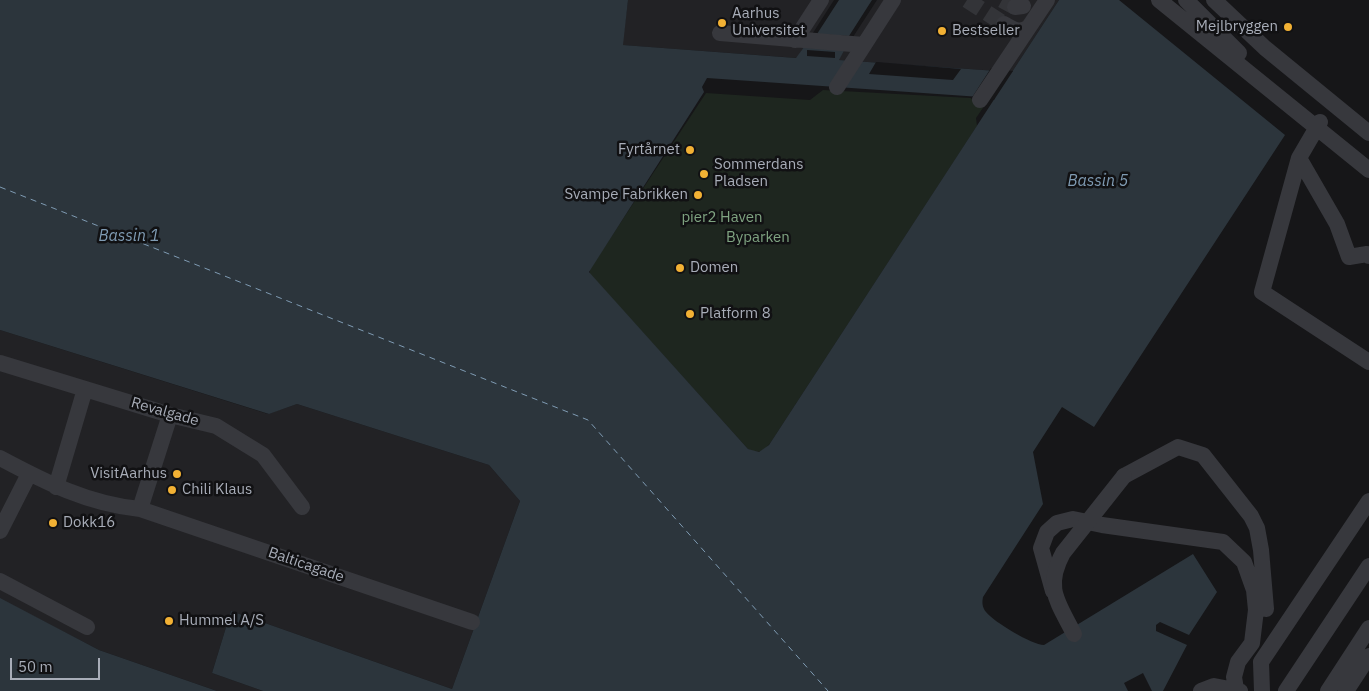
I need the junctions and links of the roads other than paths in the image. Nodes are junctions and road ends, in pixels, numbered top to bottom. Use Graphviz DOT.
graph roads {
  1 [pos="821,0"];
  2 [pos="893,0"];
  3 [pos="1046,0"];
  4 [pos="1159,0"];
  5 [pos="1186,0"];
  6 [pos="1214,0"];
  7 [pos="1016,10"];
  8 [pos="1029,27"];
  9 [pos="720,33"];
  10 [pos="795,40"];
  11 [pos="864,45"];
  12 [pos="837,88"];
  13 [pos="980,100"];
  14 [pos="1318,125"];
  15 [pos="1369,133"];
  16 [pos="1299,158"];
  17 [pos="1369,160"];
  18 [pos="1369,170"];
  19 [pos="1369,256"];
  20 [pos="1369,362"];
  21 [pos="0,363"];
  22 [pos="85,389"];
  23 [pos="170,415"];
  24 [pos="0,458"];
  25 [pos="29,474"];
  26 [pos="56,487"];
  27 [pos="1369,501"];
  28 [pos="302,507"];
  29 [pos="140,509"];
  30 [pos="0,531"];
  31 [pos="1369,566"];
  32 [pos="1264,576"];
  33 [pos="0,581"];
  34 [pos="1254,590"];
  35 [pos="472,622"];
  36 [pos="87,626"];
  37 [pos="1369,628"];
  38 [pos="1252,643"];
  39 [pos="1369,656"];
  40 [pos="1238,690"];
  41 [pos="1201,691"];
  42 [pos="1262,691"];
  43 [pos="1286,691"];
  44 [pos="1328,691"];
  45 [pos="1346,691"];
  1 -- 10 [label="street"];
  2 -- 11 [label="street"];
  3 -- 8 [label="street"];
  4 -- 14 [label="street"];
  5 -- 14 [label="street"];
  6 -- 15 [label="street"];
  7 -- 8 [label="street"];
  8 -- 13 [label="street"];
  9 -- 10 [label="street"];
  10 -- 11 [label="street"];
  11 -- 12 [label="street"];
  14 -- 16 [label="street"];
  14 -- 17 [label="street"];
  14 -- 18 [label="street"];
  16 -- 19 [label="street"];
  16 -- 20 [label="street"];
  21 -- 22 [label="street, Revalgade"];
  22 -- 23 [label="street, Revalgade"];
  22 -- 26 [label="street"];
  23 -- 28 [label="street, Revalgade"];
  23 -- 29 [label="street"];
  24 -- 25 [label="street, Balticagade"];
  25 -- 26 [label="street, Balticagade"];
  25 -- 30 [label="street"];
  26 -- 29 [label="street, Balticagade"];
  27 -- 42 [label="street"];
  29 -- 35 [label="street, Balticagade"];
  31 -- 43 [label="street"];
  32 -- 34 [label="street"];
  32 -- 34 [label="street, bridge"];
  32 -- 38 [label="street"];
  33 -- 36 [label="street"];
  34 -- 38 [label="street"];
  37 -- 44 [label="street"];
  38 -- 40 [label="street"];
  39 -- 45 [label="street"];
  40 -- 41 [label="street"];
}
